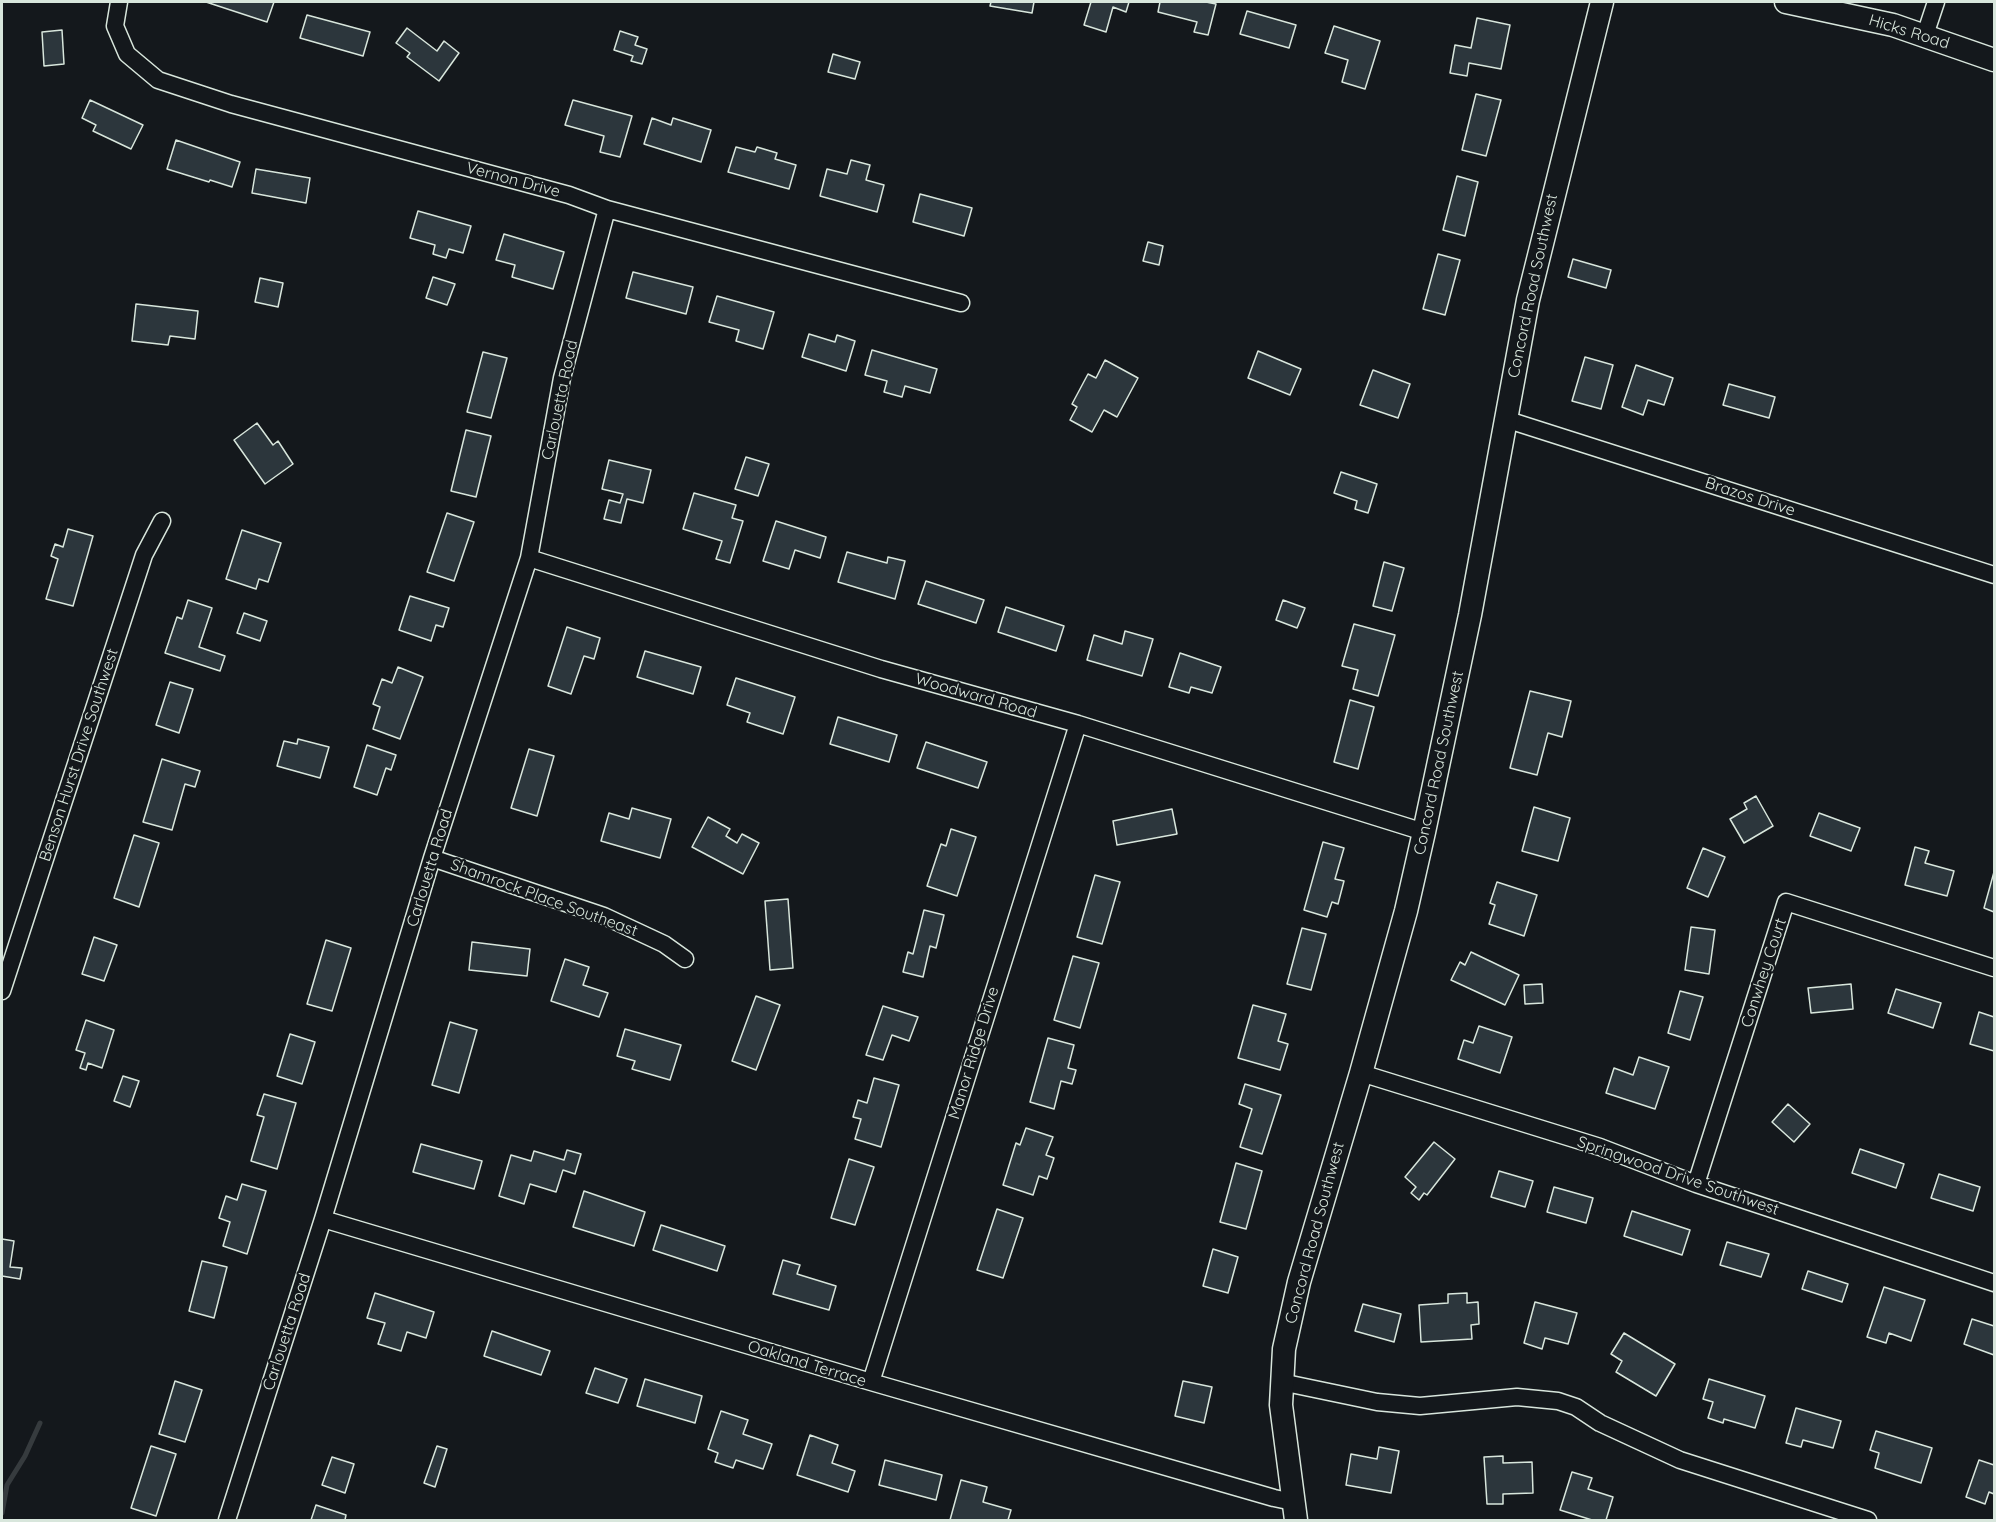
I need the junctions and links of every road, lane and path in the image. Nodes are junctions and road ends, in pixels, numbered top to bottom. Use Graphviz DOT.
graph roads {
  1 [pos="119,2"];
  2 [pos="1602,2"];
  3 [pos="1786,2"];
  4 [pos="1936,2"];
  5 [pos="1925,35"];
  6 [pos="1995,60"];
  7 [pos="607,209"];
  8 [pos="960,303"];
  9 [pos="1505,419"];
  10 [pos="162,522"];
  11 [pos="529,558"];
  12 [pos="1995,575"];
  13 [pos="1078,724"];
  14 [pos="1424,832"];
  15 [pos="432,858"];
  16 [pos="686,959"];
  17 [pos="1995,968"];
  18 [pos="2,991"];
  19 [pos="1361,1073"];
  20 [pos="1696,1184"];
  21 [pos="323,1219"];
  22 [pos="1995,1283"];
  23 [pos="871,1382"];
  24 [pos="1281,1382"];
  25 [pos="1294,1511"];
  26 [pos="227,1521"];
  27 [pos="1868,1521"];
  1 -- 7 [label="street, Vernon Drive"];
  2 -- 9 [label="street, Concord Road Southwest"];
  3 -- 5 [label="street, Hicks Road"];
  4 -- 5 [label="street"];
  5 -- 6 [label="street, Hicks Road"];
  7 -- 8 [label="street, Vernon Drive"];
  7 -- 11 [label="street, Carlouetta Road"];
  9 -- 12 [label="street, Brazos Drive"];
  9 -- 14 [label="street, Concord Road Southwest"];
  10 -- 18 [label="street, Benson Hurst Drive Southwest"];
  11 -- 13 [label="street, Woodward Road"];
  11 -- 15 [label="street, Carlouetta Road"];
  13 -- 14 [label="street, Woodward Road"];
  13 -- 23 [label="street, Manor Ridge Drive"];
  14 -- 19 [label="street, Concord Road Southwest"];
  15 -- 16 [label="street, Shamrock Place Southeast"];
  15 -- 21 [label="street, Carlouetta Road"];
  17 -- 20 [label="street, Conwhey Court"];
  19 -- 20 [label="street, Springwood Drive Southwest"];
  19 -- 24 [label="street, Concord Road Southwest"];
  20 -- 22 [label="street, Springwood Drive Southwest"];
  21 -- 23 [label="street, Oakland Terrace"];
  21 -- 26 [label="street, Carlouetta Road"];
  23 -- 25 [label="street, Oakland Terrace"];
  24 -- 25 [label="street, Concord Road Southwest"];
  24 -- 27 [label="street"];
}
